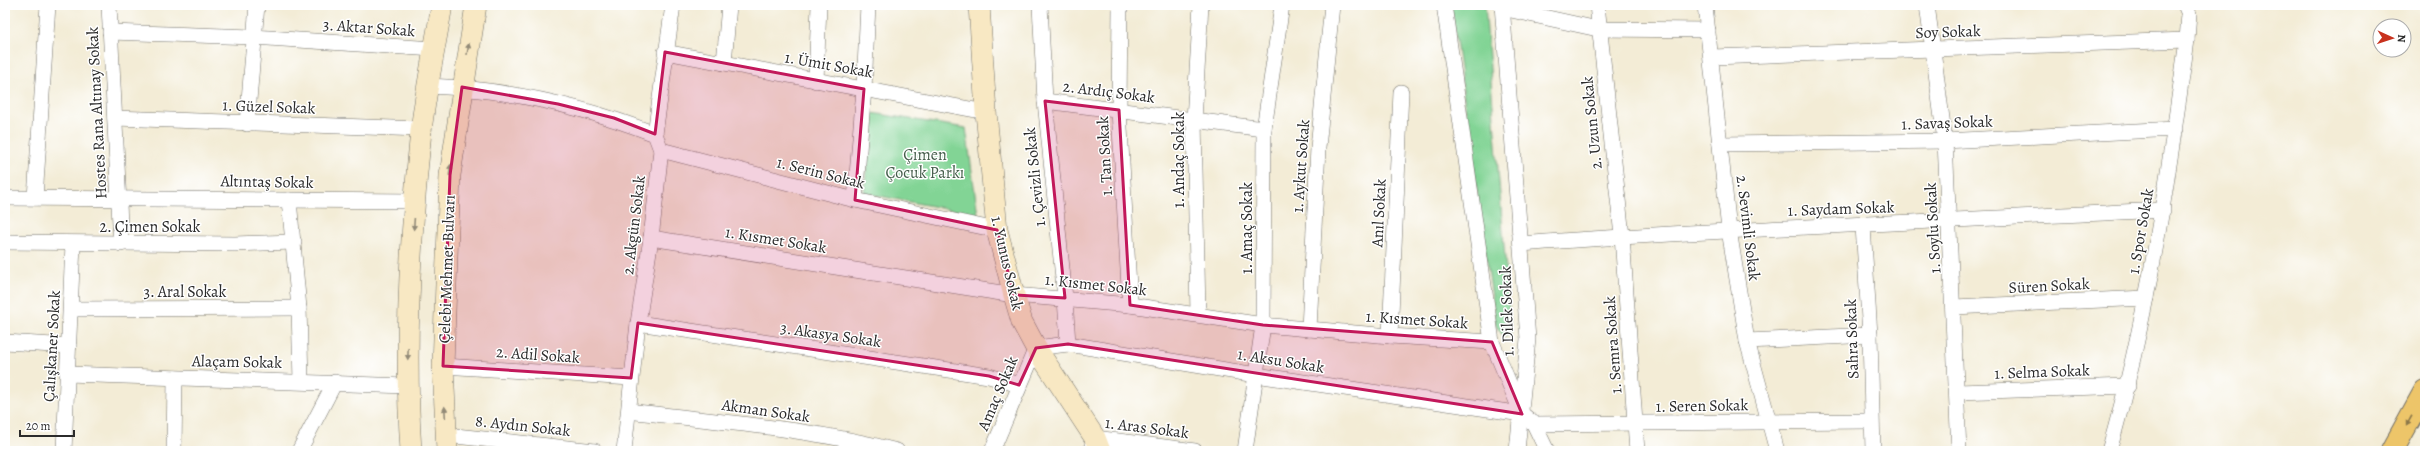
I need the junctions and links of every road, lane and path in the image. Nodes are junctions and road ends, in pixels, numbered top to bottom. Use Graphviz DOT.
graph roads {
  1 [pos="48,5"];
  2 [pos="109,5"];
  3 [pos="257,5"];
  4 [pos="442,5"];
  5 [pos="476,5"];
  6 [pos="673,5"];
  7 [pos="729,5"];
  8 [pos="819,5"];
  9 [pos="868,5"];
  10 [pos="980,5"];
  11 [pos="1040,5"];
  12 [pos="1120,5"];
  13 [pos="1201,5"];
  14 [pos="1282,5"];
  15 [pos="1332,5"];
  16 [pos="1444,5"];
  17 [pos="1597,5"];
  18 [pos="1705,5"];
  19 [pos="1927,5"];
  20 [pos="1502,6"];
  21 [pos="2187,10"];
  22 [pos="1598,29"];
  23 [pos="1708,30"];
  24 [pos="110,32"];
  25 [pos="253,37"];
  26 [pos="2186,40"];
  27 [pos="434,49"];
  28 [pos="1933,50"];
  29 [pos="665,52"];
  30 [pos="1712,57"];
  31 [pos="724,63"];
  32 [pos="816,80"];
  33 [pos="428,86"];
  34 [pos="462,87"];
  35 [pos="864,89"];
  36 [pos="1401,92"];
  37 [pos="1045,101"];
  38 [pos="1119,110"];
  39 [pos="986,112"];
  40 [pos="115,118"];
  41 [pos="1194,120"];
  42 [pos="247,124"];
  43 [pos="421,129"];
  44 [pos="1264,129"];
  45 [pos="2175,129"];
  46 [pos="655,134"];
  47 [pos="1945,141"];
  48 [pos="1720,144"];
  49 [pos="661,150"];
  50 [pos="119,197"];
  51 [pos="5,198"];
  52 [pos="35,198"];
  53 [pos="289,200"];
  54 [pos="855,200"];
  55 [pos="416,201"];
  56 [pos="2163,210"];
  57 [pos="1949,221"];
  58 [pos="1863,226"];
  59 [pos="997,230"];
  60 [pos="1729,230"];
  61 [pos="1622,236"];
  62 [pos="651,238"];
  63 [pos="5,242"];
  64 [pos="294,242"];
  65 [pos="73,244"];
  66 [pos="120,244"];
  67 [pos="1521,244"];
  68 [pos="1014,295"];
  69 [pos="1065,298"];
  70 [pos="2146,298"];
  71 [pos="1130,305"];
  72 [pos="1954,307"];
  73 [pos="299,308"];
  74 [pos="71,310"];
  75 [pos="1198,314"];
  76 [pos="638,323"];
  77 [pos="1263,325"];
  78 [pos="1309,329"];
  79 [pos="1870,335"];
  80 [pos="1390,336"];
  81 [pos="1747,341"];
  82 [pos="5,342"];
  83 [pos="1492,342"];
  84 [pos="1068,344"];
  85 [pos="69,346"];
  86 [pos="1036,348"];
  87 [pos="443,366"];
  88 [pos="67,374"];
  89 [pos="1256,375"];
  90 [pos="175,378"];
  91 [pos="631,378"];
  92 [pos="301,381"];
  93 [pos="335,382"];
  94 [pos="1019,385"];
  95 [pos="407,386"];
  96 [pos="2128,386"];
  97 [pos="2425,391"];
  98 [pos="1958,392"];
  99 [pos="629,411"];
  100 [pos="1522,414"];
  101 [pos="1871,421"];
  102 [pos="1769,422"];
  103 [pos="1636,423"];
  104 [pos="1534,424"];
  105 [pos="446,443"];
  106 [pos="1095,447"];
  107 [pos="559,449"];
  108 [pos="64,451"];
  109 [pos="174,451"];
  110 [pos="299,451"];
  111 [pos="411,451"];
  112 [pos="595,451"];
  113 [pos="624,451"];
  114 [pos="896,451"];
  115 [pos="992,451"];
  116 [pos="1195,451"];
  117 [pos="1245,451"];
  118 [pos="1517,451"];
  119 [pos="1547,451"];
  120 [pos="1637,451"];
  121 [pos="1776,451"];
  122 [pos="1873,451"];
  123 [pos="1959,451"];
  124 [pos="2109,451"];
  125 [pos="2392,451"];
  1 -- 52 [label="street"];
  2 -- 24 [label="street, Hostes Rana Altınay Sokak"];
  3 -- 25 [label="street"];
  4 -- 27 [label="main road, Çelebi Mehmet Bulvarı"];
  34 -- 5 [label="main road, Çelebi Mehmet Bulvarı, one-way"];
  6 -- 29 [label="street, 2. Akgün Sokak"];
  7 -- 31 [label="street"];
  8 -- 32 [label="street"];
  9 -- 35 [label="street"];
  10 -- 39 [label="main road, 1. Yunus Sokak"];
  11 -- 37 [label="street, 1. Çevizli Sokak"];
  12 -- 38 [label="street, 1. Tan Sokak"];
  13 -- 41 [label="street, 1. Andaç Sokak"];
  14 -- 44 [label="street, 1. Amaç Sokak"];
  15 -- 78 [label="street, 1. Aykut Sokak"];
  16 -- 83 [label="street, 1. Dilek Sokak"];
  17 -- 22 [label="street, 2. Uzun Sokak"];
  18 -- 23 [label="street, 2. Sevimli Sokak"];
  19 -- 28 [label="street, 1. Soylu Sokak"];
  20 -- 22 [label="street"];
  20 -- 67 [label="street, 1. Dilek Sokak"];
  21 -- 26 [label="street, 1. Spor Sokak"];
  22 -- 23 [label="street"];
  22 -- 61 [label="street, 2. Uzun Sokak"];
  23 -- 30 [label="street, 2. Sevimli Sokak"];
  24 -- 25 [label="street, 3. Aktar Sokak"];
  24 -- 40 [label="street, Hostes Rana Altınay Sokak"];
  25 -- 27 [label="street, 3. Aktar Sokak"];
  25 -- 42 [label="street"];
  26 -- 28 [label="street, Soy Sokak"];
  26 -- 45 [label="street, 1. Spor Sokak"];
  27 -- 33 [label="main road, Çelebi Mehmet Bulvarı"];
  28 -- 30 [label="street, Soy Sokak"];
  28 -- 47 [label="street, 1. Soylu Sokak"];
  29 -- 31 [label="street, 1. Ümit Sokak"];
  29 -- 46 [label="street, 2. Akgün Sokak"];
  30 -- 48 [label="street, 2. Sevimli Sokak"];
  31 -- 32 [label="street, 1. Ümit Sokak"];
  32 -- 35 [label="street, 1. Ümit Sokak"];
  33 -- 34 [label="street"];
  33 -- 43 [label="main road, Çelebi Mehmet Bulvarı"];
  34 -- 46 [label="street"];
  87 -- 34 [label="main road, Çelebi Mehmet Bulvarı, one-way"];
  35 -- 39 [label="street, 1. Ümit Sokak"];
  35 -- 54 [label="street"];
  36 -- 80 [label="street, Anıl Sokak"];
  37 -- 38 [label="street, 2. Ardıç Sokak"];
  37 -- 69 [label="street, 1. Çevizli Sokak"];
  38 -- 41 [label="street, 2. Ardıç Sokak"];
  38 -- 71 [label="street, 1. Tan Sokak"];
  39 -- 59 [label="main road, 1. Yunus Sokak"];
  40 -- 42 [label="street, 1. Güzel Sokak"];
  40 -- 50 [label="street, Hostes Rana Altınay Sokak"];
  41 -- 44 [label="street, 2. Ardıç Sokak"];
  41 -- 75 [label="street, 1. Andaç Sokak"];
  42 -- 43 [label="street, 1. Güzel Sokak"];
  43 -- 55 [label="main road, Çelebi Mehmet Bulvarı"];
  44 -- 77 [label="street, 1. Amaç Sokak"];
  45 -- 47 [label="street, 1. Savaş Sokak"];
  45 -- 56 [label="street, 1. Spor Sokak"];
  46 -- 49 [label="street, 2. Akgün Sokak"];
  47 -- 48 [label="street, 1. Savaş Sokak"];
  47 -- 57 [label="street, 1. Soylu Sokak"];
  48 -- 60 [label="street, 2. Sevimli Sokak"];
  49 -- 54 [label="street, 1. Serin Sokak"];
  49 -- 62 [label="street, 2. Akgün Sokak"];
  50 -- 52 [label="street, Altıntaş Sokak"];
  50 -- 53 [label="street, Altıntaş Sokak"];
  50 -- 66 [label="street, Hostes Rana Altınay Sokak"];
  51 -- 52 [label="street, Altıntaş Sokak"];
  53 -- 55 [label="street, Altıntaş Sokak"];
  53 -- 64 [label="street"];
  54 -- 59 [label="street, 1. Serin Sokak"];
  55 -- 95 [label="main road, Çelebi Mehmet Bulvarı, one-way"];
  56 -- 57 [label="street, 1. Saydam Sokak"];
  56 -- 70 [label="street, 1. Spor Sokak"];
  57 -- 58 [label="street, 1. Saydam Sokak"];
  57 -- 72 [label="street, 1. Soylu Sokak"];
  58 -- 60 [label="street, 1. Saydam Sokak"];
  58 -- 79 [label="street, Sahra Sokak"];
  59 -- 68 [label="main road, 1. Yunus Sokak"];
  60 -- 61 [label="street, 1. Saydam Sokak"];
  60 -- 81 [label="street, 2. Sevimli Sokak"];
  61 -- 67 [label="street, 1. Saydam Sokak"];
  61 -- 103 [label="street, 1. Semra Sokak"];
  62 -- 68 [label="street, 1. Kısmet Sokak"];
  62 -- 76 [label="street, 2. Akgün Sokak"];
  63 -- 65 [label="street, 2. Çimen Sokak"];
  64 -- 66 [label="street, 2. Çimen Sokak"];
  64 -- 73 [label="street"];
  65 -- 66 [label="street, 2. Çimen Sokak"];
  65 -- 74 [label="street, Çalışkaner Sokak"];
  67 -- 100 [label="street, 1. Dilek Sokak"];
  68 -- 69 [label="street, 1. Kısmet Sokak"];
  68 -- 86 [label="main road, 1. Yunus Sokak"];
  69 -- 71 [label="street, 1. Kısmet Sokak"];
  69 -- 84 [label="street, 1. Çevizli Sokak"];
  70 -- 72 [label="street, Süren Sokak"];
  70 -- 96 [label="street, 1. Spor Sokak"];
  71 -- 75 [label="street, 1. Kısmet Sokak"];
  72 -- 98 [label="street, 1. Soylu Sokak"];
  73 -- 74 [label="street, 3. Aral Sokak"];
  73 -- 92 [label="street"];
  74 -- 85 [label="street, Çalışkaner Sokak"];
  75 -- 77 [label="street, 1. Kısmet Sokak"];
  76 -- 91 [label="street, 2. Akgün Sokak"];
  76 -- 94 [label="street, 3. Akasya Sokak"];
  77 -- 78 [label="street, 1. Kısmet Sokak"];
  77 -- 89 [label="street, 1. Amaç Sokak"];
  78 -- 80 [label="street, 1. Kısmet Sokak"];
  79 -- 81 [label="street"];
  79 -- 101 [label="street, Sahra Sokak"];
  80 -- 83 [label="street, 1. Kısmet Sokak"];
  81 -- 102 [label="street, 2. Sevimli Sokak"];
  82 -- 85 [label="street"];
  83 -- 100 [label="street, 1. Dilek Sokak"];
  84 -- 86 [label="street, 1. Aksu Sokak"];
  84 -- 89 [label="street, 1. Aksu Sokak"];
  85 -- 88 [label="street, Çalışkaner Sokak"];
  86 -- 94 [label="street, Amaç Sokak"];
  86 -- 106 [label="main road, 1. Yunus Sokak"];
  87 -- 91 [label="street, 2. Adil Sokak"];
  105 -- 87 [label="main road, Çelebi Mehmet Bulvarı, one-way"];
  88 -- 90 [label="street, Alaçam Sokak"];
  88 -- 108 [label="street, Çalışkaner Sokak"];
  89 -- 100 [label="street, 1. Aksu Sokak"];
  89 -- 117 [label="street, 1. Amaç Sokak"];
  90 -- 92 [label="street, Alaçam Sokak"];
  90 -- 109 [label="street"];
  91 -- 99 [label="street, 2. Akgün Sokak"];
  92 -- 93 [label="street, Alaçam Sokak"];
  93 -- 95 [label="street, Alaçam Sokak"];
  93 -- 110 [label="street"];
  94 -- 115 [label="street, Amaç Sokak"];
  95 -- 111 [label="main road, Çelebi Mehmet Bulvarı"];
  96 -- 98 [label="street, 1. Selma Sokak"];
  96 -- 124 [label="street, 1. Spor Sokak"];
  97 -- 125 [label="main road, one-way"];
  98 -- 123 [label="street, 1. Soylu Sokak"];
  99 -- 113 [label="street, 2. Akgün Sokak"];
  99 -- 114 [label="street, Akman Sokak"];
  100 -- 104 [label="street"];
  100 -- 118 [label="street"];
  101 -- 102 [label="street, 1. Seren Sokak"];
  101 -- 122 [label="street, Sahra Sokak"];
  102 -- 103 [label="street, 1. Seren Sokak"];
  102 -- 121 [label="street, 2. Sevimli Sokak"];
  103 -- 104 [label="street, 1. Seren Sokak"];
  103 -- 120 [label="street, 1. Semra Sokak"];
  104 -- 119 [label="street"];
  105 -- 107 [label="street, 8. Aydın Sokak"];
  106 -- 116 [label="street, 1. Aras Sokak"];
  107 -- 112 [label="street, 8. Aydın Sokak"];
}
